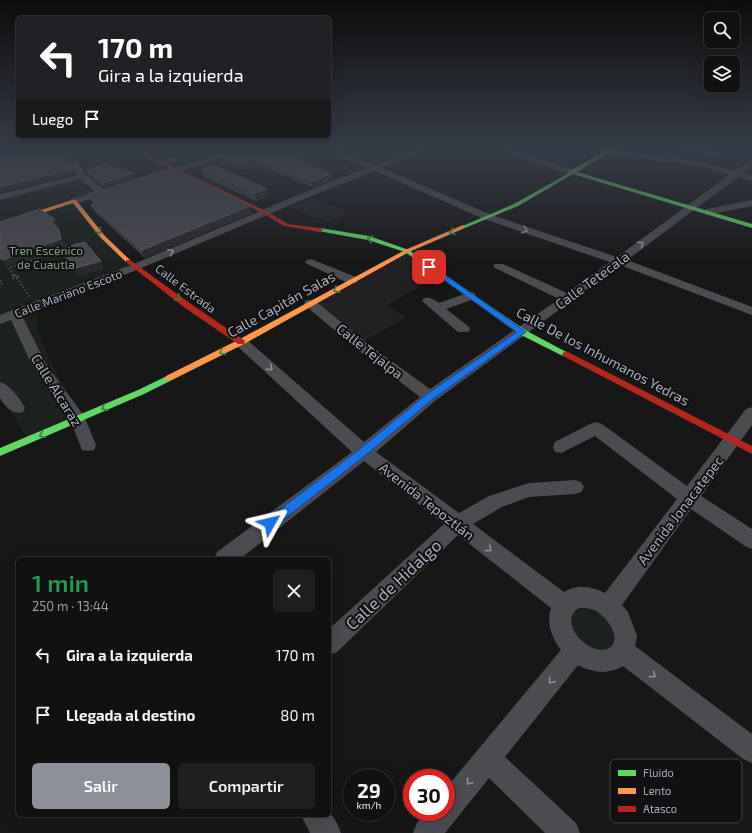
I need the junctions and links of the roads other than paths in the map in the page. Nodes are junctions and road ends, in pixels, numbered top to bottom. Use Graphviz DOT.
graph roads {
  1 [pos="40,187"];
  2 [pos="95,187"];
  3 [pos="122,187"];
  4 [pos="211,187"];
  5 [pos="327,187"];
  6 [pos="417,187"];
  7 [pos="546,187"];
  8 [pos="621,187"];
  9 [pos="719,187"];
  10 [pos="103,193"];
  11 [pos="0,197"];
  12 [pos="74,201"];
  13 [pos="752,203"];
  14 [pos="691,208"];
  15 [pos="707,212"];
  16 [pos="266,213"];
  17 [pos="488,218"];
  18 [pos="0,225"];
  19 [pos="752,226"];
  20 [pos="407,251"];
  21 [pos="618,261"];
  22 [pos="311,262"];
  23 [pos="499,266"];
  24 [pos="135,267"];
  25 [pos="352,280"];
  26 [pos="470,296"];
  27 [pos="568,298"];
  28 [pos="310,304"];
  29 [pos="752,311"];
  30 [pos="14,314"];
  31 [pos="0,320"];
  32 [pos="463,329"];
  33 [pos="522,332"];
  34 [pos="240,342"];
  35 [pos="0,387"];
  36 [pos="430,397"];
  37 [pos="17,408"];
  38 [pos="752,413"];
  39 [pos="78,420"];
  40 [pos="733,440"];
  41 [pos="88,445"];
  42 [pos="561,447"];
  43 [pos="752,450"];
  44 [pos="0,452"];
  45 [pos="364,452"];
  46 [pos="575,487"];
  47 [pos="689,498"];
  48 [pos="457,524"];
  49 [pos="752,540"];
  50 [pos="227,557"];
  51 [pos="564,605"];
  52 [pos="608,606"];
  53 [pos="331,642"];
  54 [pos="575,651"];
  55 [pos="622,651"];
  56 [pos="752,750"];
  57 [pos="488,759"];
  58 [pos="455,799"];
  59 [pos="316,817"];
  60 [pos="437,821"];
  61 [pos="327,833"];
  62 [pos="427,833"];
  63 [pos="566,833"];
  1 -- 11 [label="street"];
  2 -- 10 [label="street"];
  3 -- 10 [label="street"];
  4 -- 16 [label="street, Calle De los Inhumanos Yedras"];
  5 -- 16 [label="street, Calle Mariano Escoto"];
  6 -- 17 [label="street"];
  7 -- 17 [label="street, Calle Capitán Salas"];
  8 -- 14 [label="street"];
  9 -- 14 [label="street, Calle Tetecala"];
  10 -- 12 [label="street"];
  12 -- 18 [label="street"];
  12 -- 24 [label="street, Calle Estrada, one-way"];
  13 -- 15 [label="street"];
  14 -- 15 [label="street"];
  21 -- 14 [label="street, Calle Tetecala, one-way"];
  15 -- 19 [label="street"];
  20 -- 16 [label="street, Calle De los Inhumanos Yedras, one-way"];
  24 -- 16 [label="street, Calle Mariano Escoto, one-way"];
  17 -- 20 [label="street, Calle Capitán Salas, one-way"];
  17 -- 21 [label="street, one-way"];
  20 -- 25 [label="street, Calle Capitán Salas"];
  20 -- 26 [label="street, Calle De los Inhumanos Yedras"];
  21 -- 27 [label="street, Calle Tetecala"];
  21 -- 29 [label="street"];
  22 -- 25 [label="street"];
  23 -- 27 [label="street"];
  24 -- 30 [label="street, Calle Mariano Escoto"];
  24 -- 34 [label="street, Calle Estrada, one-way"];
  25 -- 28 [label="street, Calle Capitán Salas, one-way"];
  26 -- 32 [label="street"];
  26 -- 33 [label="street, Calle De los Inhumanos Yedras"];
  27 -- 33 [label="street, Calle Tetecala"];
  28 -- 34 [label="street, Calle Capitán Salas"];
  28 -- 36 [label="street, Calle Tejalpa"];
  30 -- 31 [label="street, Calle Mariano Escoto"];
  30 -- 39 [label="street, Calle Alcaraz"];
  33 -- 36 [label="street, Calle Tetecala"];
  33 -- 40 [label="street, Calle De los Inhumanos Yedras"];
  34 -- 39 [label="street, Calle Capitán Salas, one-way"];
  34 -- 45 [label="street, Avenida Tepoztlán, one-way"];
  35 -- 37 [label="street"];
  36 -- 45 [label="street, Calle Tetecala"];
  38 -- 40 [label="street, Avenida Jonacatepec"];
  39 -- 41 [label="street, Calle Alcaraz"];
  39 -- 44 [label="street, Calle Capitán Salas, one-way"];
  40 -- 43 [label="street, Calle De los Inhumanos Yedras"];
  40 -- 47 [label="street, Avenida Jonacatepec"];
  42 -- 47 [label="street"];
  45 -- 48 [label="street, Avenida Tepoztlán"];
  45 -- 50 [label="street, Calle Tetecala"];
  46 -- 48 [label="street, Calle de Hidalgo"];
  47 -- 49 [label="street"];
  47 -- 52 [label="street, Avenida Jonacatepec"];
  48 -- 51 [label="street, Avenida Tepoztlán, one-way"];
  48 -- 53 [label="street, Calle de Hidalgo"];
  51 -- 52 [label="street"];
  51 -- 54 [label="street"];
  52 -- 55 [label="street"];
  54 -- 55 [label="street"];
  54 -- 57 [label="street, one-way"];
  55 -- 56 [label="street, one-way"];
  57 -- 58 [label="street, one-way"];
  57 -- 63 [label="street"];
  59 -- 61 [label="street"];
  60 -- 62 [label="street"];
}
